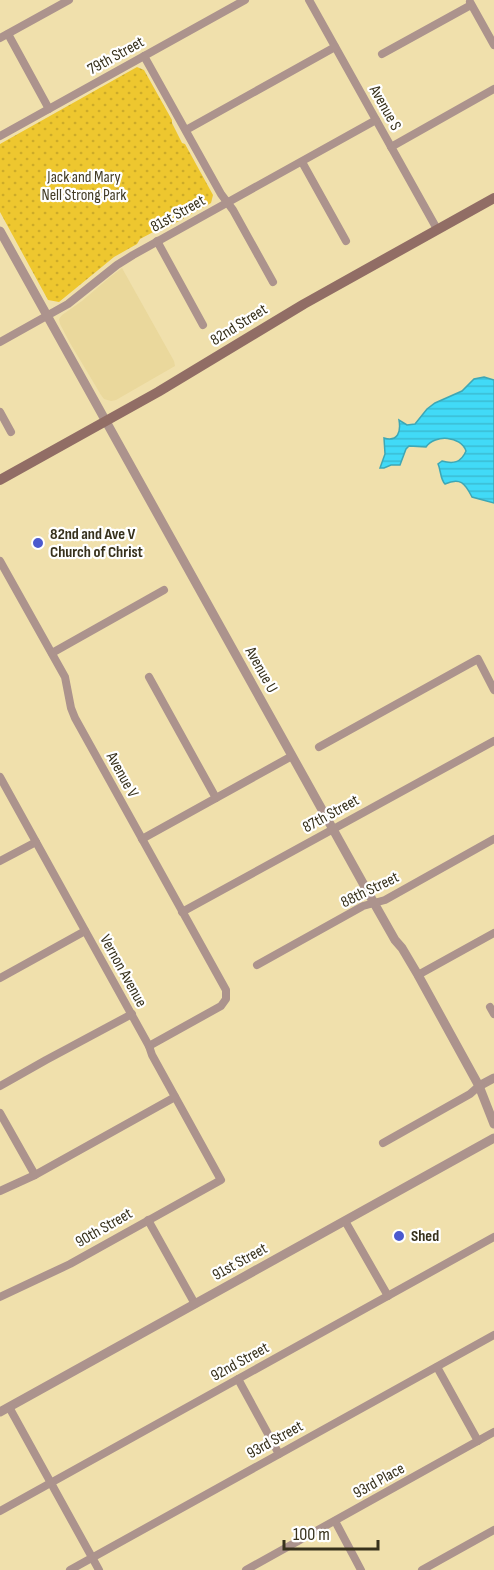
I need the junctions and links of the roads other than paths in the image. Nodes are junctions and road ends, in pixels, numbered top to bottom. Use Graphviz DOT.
graph roads {
  1 [pos="69,0"];
  2 [pos="245,0"];
  3 [pos="309,0"];
  4 [pos="470,2"];
  5 [pos="8,34"];
  6 [pos="0,38"];
  7 [pos="494,45"];
  8 [pos="335,47"];
  9 [pos="382,54"];
  10 [pos="144,56"];
  11 [pos="494,89"];
  12 [pos="49,109"];
  13 [pos="376,120"];
  14 [pos="186,130"];
  15 [pos="0,136"];
  16 [pos="391,147"];
  17 [pos="302,162"];
  18 [pos="494,198"];
  19 [pos="227,202"];
  20 [pos="437,229"];
  21 [pos="0,231"];
  22 [pos="157,241"];
  23 [pos="346,241"];
  24 [pos="273,282"];
  25 [pos="47,315"];
  26 [pos="203,325"];
  27 [pos="0,342"];
  28 [pos="0,412"];
  29 [pos="106,421"];
  30 [pos="11,432"];
  31 [pos="0,480"];
  32 [pos="0,561"];
  33 [pos="164,590"];
  34 [pos="52,653"];
  35 [pos="149,677"];
  36 [pos="494,690"];
  37 [pos="494,741"];
  38 [pos="319,747"];
  39 [pos="292,756"];
  40 [pos="0,777"];
  41 [pos="216,798"];
  42 [pos="332,828"];
  43 [pos="142,839"];
  44 [pos="494,839"];
  45 [pos="36,842"];
  46 [pos="0,861"];
  47 [pos="374,903"];
  48 [pos="182,912"];
  49 [pos="85,931"];
  50 [pos="494,933"];
  51 [pos="257,964"];
  52 [pos="418,975"];
  53 [pos="0,978"];
  54 [pos="132,1014"];
  55 [pos="149,1046"];
  56 [pos="494,1078"];
  57 [pos="0,1086"];
  58 [pos="479,1086"];
  59 [pos="175,1097"];
  60 [pos="0,1113"];
  61 [pos="494,1124"];
  62 [pos="494,1138"];
  63 [pos="383,1143"];
  64 [pos="35,1175"];
  65 [pos="220,1180"];
  66 [pos="0,1191"];
  67 [pos="148,1220"];
  68 [pos="345,1221"];
  69 [pos="494,1237"];
  70 [pos="388,1296"];
  71 [pos="0,1297"];
  72 [pos="195,1304"];
  73 [pos="494,1335"];
  74 [pos="436,1367"];
  75 [pos="238,1379"];
  76 [pos="4,1409"];
  77 [pos="494,1432"];
  78 [pos="478,1442"];
  79 [pos="279,1454"];
  80 [pos="51,1483"];
  81 [pos="0,1511"];
  82 [pos="334,1521"];
  83 [pos="493,1534"];
  84 [pos="92,1558"];
  85 [pos="70,1570"];
  86 [pos="99,1570"];
  87 [pos="246,1570"];
  88 [pos="361,1570"];
  89 [pos="422,1570"];
  1 -- 5 [label="street"];
  2 -- 10 [label="street, 79th Street"];
  3 -- 8 [label="street, Avenue S"];
  4 -- 7 [label="street"];
  4 -- 9 [label="street"];
  5 -- 6 [label="street"];
  5 -- 12 [label="street"];
  8 -- 13 [label="street, Avenue S"];
  8 -- 14 [label="street"];
  10 -- 12 [label="street, 79th Street"];
  10 -- 14 [label="street"];
  11 -- 16 [label="street"];
  12 -- 15 [label="street, 79th Street"];
  13 -- 16 [label="street, Avenue S"];
  13 -- 17 [label="street, 81st Street"];
  14 -- 19 [label="street"];
  16 -- 20 [label="street, Avenue S"];
  17 -- 19 [label="street, 81st Street"];
  17 -- 23 [label="street"];
  18 -- 20 [label="main road, 82nd Street"];
  19 -- 22 [label="street, 81st Street"];
  19 -- 24 [label="street"];
  20 -- 29 [label="main road, 82nd Street"];
  21 -- 25 [label="street, Avenue U"];
  22 -- 25 [label="street, 81st Street"];
  22 -- 26 [label="street"];
  25 -- 27 [label="street, 81st Street"];
  25 -- 29 [label="street, Avenue U"];
  28 -- 30 [label="street"];
  29 -- 31 [label="main road, 82nd Street"];
  29 -- 39 [label="street, Avenue U"];
  32 -- 34 [label="street, Avenue V"];
  33 -- 34 [label="street"];
  34 -- 43 [label="street, Avenue V"];
  35 -- 41 [label="street"];
  36 -- 38 [label="street"];
  37 -- 42 [label="street, 87th Street"];
  39 -- 41 [label="street"];
  39 -- 42 [label="street, Avenue U"];
  40 -- 45 [label="street, Vernon Avenue"];
  41 -- 43 [label="street"];
  42 -- 47 [label="street, Avenue U"];
  42 -- 48 [label="street, 87th Street"];
  43 -- 48 [label="street, Avenue V"];
  44 -- 47 [label="street, 88th Street"];
  45 -- 46 [label="street"];
  45 -- 49 [label="street, Vernon Avenue"];
  47 -- 51 [label="street, 88th Street"];
  47 -- 52 [label="street, Avenue U"];
  48 -- 55 [label="street, Avenue V"];
  49 -- 53 [label="street"];
  49 -- 54 [label="street, Vernon Avenue"];
  50 -- 52 [label="street"];
  52 -- 58 [label="street, Avenue U"];
  54 -- 55 [label="street, Vernon Avenue"];
  54 -- 57 [label="street"];
  55 -- 59 [label="street, Vernon Avenue"];
  56 -- 58 [label="street"];
  58 -- 61 [label="street, Avenue U"];
  58 -- 63 [label="street"];
  59 -- 64 [label="street"];
  59 -- 65 [label="street, Vernon Avenue"];
  60 -- 64 [label="street"];
  62 -- 68 [label="street, 91st Street"];
  64 -- 66 [label="street"];
  65 -- 67 [label="street, 90th Street"];
  67 -- 71 [label="street, 90th Street"];
  67 -- 72 [label="street"];
  68 -- 70 [label="street"];
  68 -- 72 [label="street, 91st Street"];
  69 -- 70 [label="street, 92nd Street"];
  70 -- 75 [label="street, 92nd Street"];
  72 -- 76 [label="street, 91st Street"];
  73 -- 74 [label="street, 93rd Street"];
  74 -- 78 [label="street"];
  74 -- 79 [label="street, 93rd Street"];
  75 -- 79 [label="street"];
  75 -- 80 [label="street, 92nd Street"];
  76 -- 80 [label="street"];
  77 -- 78 [label="street, 93rd Place"];
  78 -- 82 [label="street, 93rd Place"];
  79 -- 84 [label="street, 93rd Street"];
  80 -- 81 [label="street, 92nd Street"];
  80 -- 84 [label="street"];
  82 -- 87 [label="street, 93rd Place"];
  82 -- 88 [label="street"];
  83 -- 89 [label="street"];
  84 -- 85 [label="street, 93rd Street"];
  84 -- 86 [label="street"];
}
